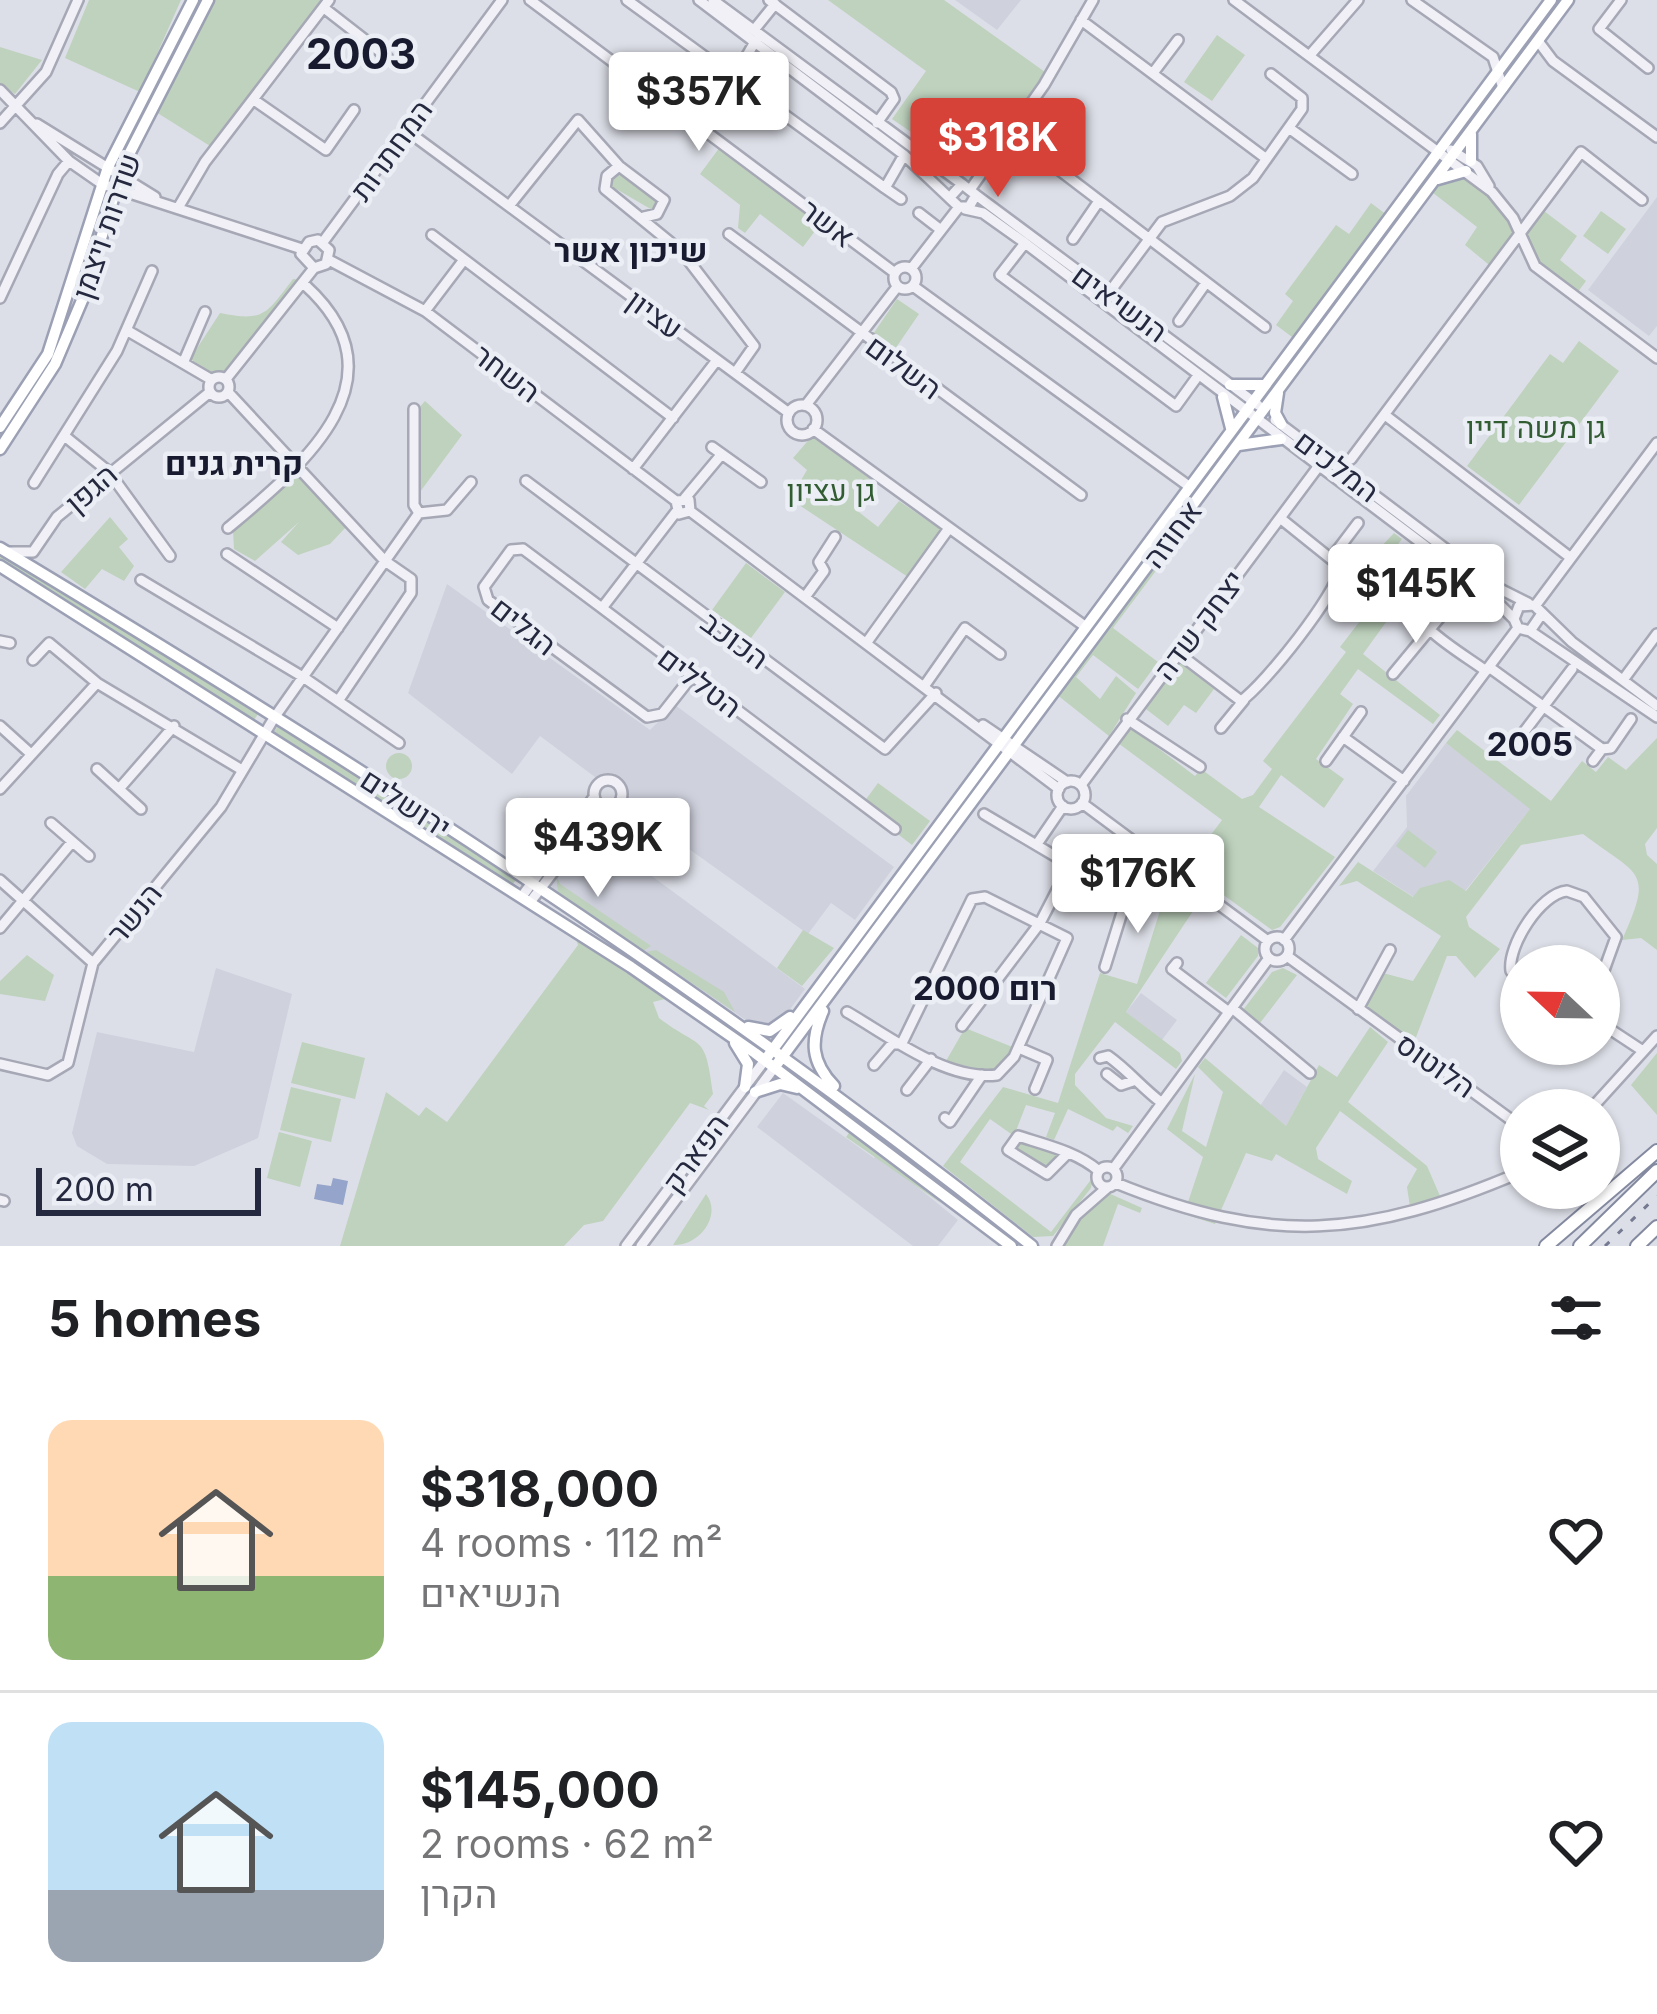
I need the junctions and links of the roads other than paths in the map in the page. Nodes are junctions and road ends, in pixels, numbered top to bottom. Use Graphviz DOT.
graph roads {
  1 [pos="78,0"];
  2 [pos="193,0"];
  3 [pos="208,0"];
  4 [pos="502,0"];
  5 [pos="530,0"];
  6 [pos="627,0"];
  7 [pos="699,0"];
  8 [pos="713,0"];
  9 [pos="1093,0"];
  10 [pos="1234,0"];
  11 [pos="1358,0"];
  12 [pos="1412,0"];
  13 [pos="1551,0"];
  14 [pos="1568,0"];
  15 [pos="1621,0"];
  16 [pos="772,2"];
  17 [pos="326,4"];
  18 [pos="1081,20"];
  19 [pos="755,35"];
  20 [pos="1178,40"];
  21 [pos="1538,41"];
  22 [pos="1310,55"];
  23 [pos="387,57"];
  24 [pos="1500,68"];
  25 [pos="1648,68"];
  26 [pos="1153,73"];
  27 [pos="1271,74"];
  28 [pos="734,78"];
  29 [pos="1503,88"];
  30 [pos="0,90"];
  31 [pos="254,100"];
  32 [pos="19,110"];
  33 [pos="354,110"];
  34 [pos="0,123"];
  35 [pos="877,123"];
  36 [pos="1289,128"];
  37 [pos="406,130"];
  38 [pos="1472,130"];
  39 [pos="1012,134"];
  40 [pos="1657,137"];
  41 [pos="1439,150"];
  42 [pos="1454,154"];
  43 [pos="904,155"];
  44 [pos="1264,157"];
  45 [pos="69,161"];
  46 [pos="619,166"];
  47 [pos="1468,166"];
  48 [pos="114,170"];
  49 [pos="1352,174"];
  50 [pos="1435,180"];
  51 [pos="109,186"];
  52 [pos="885,188"];
  53 [pos="970,189"];
  54 [pos="952,195"];
  55 [pos="901,199"];
  56 [pos="1642,200"];
  57 [pos="1099,201"];
  58 [pos="165,204"];
  59 [pos="509,206"];
  60 [pos="178,208"];
  61 [pos="962,208"];
  62 [pos="920,213"];
  63 [pos="644,217"];
  64 [pos="941,230"];
  65 [pos="1521,232"];
  66 [pos="729,234"];
  67 [pos="432,235"];
  68 [pos="1073,238"];
  69 [pos="1148,238"];
  70 [pos="323,242"];
  71 [pos="1025,243"];
  72 [pos="302,249"];
  73 [pos="328,260"];
  74 [pos="463,261"];
  75 [pos="314,268"];
  76 [pos="911,269"];
  77 [pos="152,271"];
  78 [pos="895,273"];
  79 [pos="1206,283"];
  80 [pos="305,286"];
  81 [pos="897,286"];
  82 [pos="913,286"];
  83 [pos="1108,294"];
  84 [pos="0,298"];
  85 [pos="425,311"];
  86 [pos="205,312"];
  87 [pos="1179,320"];
  88 [pos="1265,327"];
  89 [pos="128,331"];
  90 [pos="863,337"];
  91 [pos="1657,358"];
  92 [pos="717,360"];
  93 [pos="184,361"];
  94 [pos="735,373"];
  95 [pos="1197,377"];
  96 [pos="226,379"];
  97 [pos="1230,385"];
  98 [pos="211,386"];
  99 [pos="1272,388"];
  100 [pos="228,392"];
  101 [pos="1223,397"];
  102 [pos="806,405"];
  103 [pos="414,409"];
  104 [pos="1255,411"];
  105 [pos="789,412"];
  106 [pos="1384,415"];
  107 [pos="673,418"];
  108 [pos="1281,424"];
  109 [pos="0,427"];
  110 [pos="813,430"];
  111 [pos="1230,433"];
  112 [pos="67,438"];
  113 [pos="1281,440"];
  114 [pos="1657,443"];
  115 [pos="1237,446"];
  116 [pos="0,449"];
  117 [pos="1352,459"];
  118 [pos="1318,466"];
  119 [pos="300,467"];
  120 [pos="633,469"];
  121 [pos="109,472"];
  122 [pos="526,481"];
  123 [pos="471,482"];
  124 [pos="760,482"];
  125 [pos="34,483"];
  126 [pos="1190,487"];
  127 [pos="1081,495"];
  128 [pos="679,504"];
  129 [pos="419,513"];
  130 [pos="1280,518"];
  131 [pos="1358,524"];
  132 [pos="228,528"];
  133 [pos="947,531"];
  134 [pos="835,537"];
  135 [pos="38,548"];
  136 [pos="3,550"];
  137 [pos="227,554"];
  138 [pos="170,556"];
  139 [pos="1333,556"];
  140 [pos="1571,558"];
  141 [pos="385,561"];
  142 [pos="0,566"];
  143 [pos="635,566"];
  144 [pos="1385,577"];
  145 [pos="51,579"];
  146 [pos="141,580"];
  147 [pos="1460,593"];
  148 [pos="806,597"];
  149 [pos="602,608"];
  150 [pos="1535,608"];
  151 [pos="1520,626"];
  152 [pos="338,628"];
  153 [pos="1086,628"];
  154 [pos="1429,628"];
  155 [pos="1657,634"];
  156 [pos="867,642"];
  157 [pos="1178,653"];
  158 [pos="1000,655"];
  159 [pos="33,660"];
  160 [pos="1488,669"];
  161 [pos="1572,669"];
  162 [pos="1393,674"];
  163 [pos="692,676"];
  164 [pos="303,677"];
  165 [pos="1622,680"];
  166 [pos="97,683"];
  167 [pos="925,685"];
  168 [pos="936,693"];
  169 [pos="1244,699"];
  170 [pos="338,701"];
  171 [pos="1544,706"];
  172 [pos="1657,706"];
  173 [pos="1361,712"];
  174 [pos="1657,717"];
  175 [pos="274,718"];
  176 [pos="1127,719"];
  177 [pos="1630,719"];
  178 [pos="0,726"];
  179 [pos="173,726"];
  180 [pos="1221,728"];
  181 [pos="1524,732"];
  182 [pos="265,733"];
  183 [pos="1343,737"];
  184 [pos="399,743"];
  185 [pos="1007,745"];
  186 [pos="1602,749"];
  187 [pos="31,754"];
  188 [pos="1326,761"];
  189 [pos="1593,761"];
  190 [pos="1200,766"];
  191 [pos="97,769"];
  192 [pos="242,770"];
  193 [pos="1404,781"];
  194 [pos="1063,785"];
  195 [pos="1081,785"];
  196 [pos="0,789"];
  197 [pos="118,789"];
  198 [pos="594,797"];
  199 [pos="1082,803"];
  200 [pos="1063,806"];
  201 [pos="603,807"];
  202 [pos="141,809"];
  203 [pos="984,814"];
  204 [pos="51,823"];
  205 [pos="895,829"];
  206 [pos="72,842"];
  207 [pos="1037,844"];
  208 [pos="88,856"];
  209 [pos="1070,865"];
  210 [pos="0,880"];
  211 [pos="536,886"];
  212 [pos="527,898"];
  213 [pos="22,899"];
  214 [pos="1040,923"];
  215 [pos="0,928"];
  216 [pos="1268,940"];
  217 [pos="1285,940"];
  218 [pos="1517,945"];
  219 [pos="1613,945"];
  220 [pos="1390,950"];
  221 [pos="1287,956"];
  222 [pos="1269,958"];
  223 [pos="93,963"];
  224 [pos="1177,963"];
  225 [pos="1105,967"];
  226 [pos="839,971"];
  227 [pos="1358,1009"];
  228 [pos="1230,1010"];
  229 [pos="847,1012"];
  230 [pos="728,1026"];
  231 [pos="962,1026"];
  232 [pos="1620,1036"];
  233 [pos="1657,1036"];
  234 [pos="902,1043"];
  235 [pos="1019,1048"];
  236 [pos="1643,1052"];
  237 [pos="774,1058"];
  238 [pos="1100,1058"];
  239 [pos="931,1059"];
  240 [pos="0,1064"];
  241 [pos="874,1064"];
  242 [pos="1310,1073"];
  243 [pos="1107,1074"];
  244 [pos="982,1075"];
  245 [pos="1133,1082"];
  246 [pos="1035,1089"];
  247 [pos="1609,1089"];
  248 [pos="750,1090"];
  249 [pos="803,1090"];
  250 [pos="907,1090"];
  251 [pos="1162,1103"];
  252 [pos="854,1105"];
  253 [pos="1500,1113"];
  254 [pos="945,1118"];
  255 [pos="1657,1151"];
  256 [pos="1068,1153"];
  257 [pos="1114,1168"];
  258 [pos="1099,1171"];
  259 [pos="1657,1171"];
  260 [pos="1500,1180"];
  261 [pos="1112,1185"];
  262 [pos="1186,1223"];
  263 [pos="1657,1227"];
  264 [pos="1364,1235"];
  265 [pos="644,1242"];
  266 [pos="626,1246"];
  267 [pos="1011,1246"];
  268 [pos="1032,1246"];
  269 [pos="1057,1246"];
  270 [pos="1546,1246"];
  271 [pos="1580,1246"];
  272 [pos="1637,1246"];
  1 -- 32 [label="street"];
  2 -- 48 [label="main road, שדרות ויצמן"];
  3 -- 48 [label="main road, שדרות ויצמן"];
  4 -- 37 [label="street, המחתרות"];
  5 -- 78 [label="street, אשר"];
  6 -- 28 [label="street"];
  7 -- 19 [label="street, הנשיאים"];
  8 -- 19 [label="street, הנשיאים"];
  9 -- 18 [label="street"];
  10 -- 22 [label="street"];
  11 -- 22 [label="street"];
  12 -- 24 [label="street"];
  13 -- 24 [label="main road, אחוזה"];
  14 -- 21 [label="main road, אחוזה"];
  15 -- 25 [label="street"];
  16 -- 19 [label="street"];
  16 -- 35 [label="street"];
  17 -- 23 [label="street"];
  17 -- 31 [label="street"];
  18 -- 26 [label="street"];
  18 -- 39 [label="street"];
  19 -- 28 [label="street"];
  19 -- 35 [label="street, הנשיאים"];
  19 -- 43 [label="street, הנשיאים"];
  20 -- 26 [label="street"];
  21 -- 29 [label="main road, אחוזה"];
  21 -- 40 [label="street"];
  22 -- 41 [label="street"];
  24 -- 29 [label="street"];
  24 -- 41 [label="main road, אחוזה"];
  26 -- 44 [label="street"];
  27 -- 36 [label="street"];
  28 -- 52 [label="street"];
  29 -- 38 [label="main road, אחוזה"];
  30 -- 32 [label="street"];
  31 -- 33 [label="street"];
  31 -- 60 [label="street"];
  32 -- 34 [label="street"];
  32 -- 45 [label="street"];
  32 -- 48 [label="street"];
  35 -- 53 [label="street, הנשיאים"];
  36 -- 44 [label="street"];
  36 -- 49 [label="street"];
  37 -- 59 [label="street, עציון"];
  37 -- 70 [label="street, המחתרות"];
  38 -- 42 [label="main road, אחוזה"];
  38 -- 47 [label="main road"];
  39 -- 53 [label="street"];
  39 -- 57 [label="street"];
  41 -- 42 [label="street"];
  41 -- 99 [label="main road, אחוזה"];
  42 -- 47 [label="street"];
  42 -- 50 [label="main road, אחוזה"];
  43 -- 52 [label="street"];
  43 -- 54 [label="street, הנשיאים"];
  44 -- 69 [label="street"];
  45 -- 51 [label="street"];
  45 -- 84 [label="street"];
  46 -- 59 [label="street"];
  46 -- 63 [label="street"];
  46 -- 63 [label="street"];
  47 -- 50 [label="main road"];
  47 -- 65 [label="street"];
  48 -- 51 [label="main road, שדרות ויצמן"];
  48 -- 58 [label="street"];
  50 -- 99 [label="main road, אחוזה"];
  51 -- 58 [label="street"];
  51 -- 109 [label="main road, שדרות ויצמן"];
  51 -- 116 [label="main road, שדרות ויצמן"];
  52 -- 55 [label="street"];
  53 -- 54 [label="street"];
  53 -- 61 [label="street"];
  53 -- 83 [label="street, הנשיאים"];
  54 -- 61 [label="street"];
  56 -- 65 [label="street"];
  57 -- 68 [label="street"];
  57 -- 69 [label="street"];
  58 -- 60 [label="street"];
  59 -- 92 [label="street, עציון"];
  60 -- 72 [label="street"];
  61 -- 64 [label="street"];
  61 -- 71 [label="street, הנשיאים"];
  62 -- 64 [label="street"];
  63 -- 94 [label="street"];
  64 -- 76 [label="street"];
  65 -- 91 [label="street"];
  65 -- 106 [label="street"];
  66 -- 90 [label="street, השלום"];
  67 -- 74 [label="street"];
  69 -- 79 [label="street"];
  69 -- 83 [label="street"];
  70 -- 72 [label="street"];
  70 -- 73 [label="street"];
  71 -- 95 [label="street, הנשיאים"];
  71 -- 95 [label="street"];
  72 -- 75 [label="street"];
  73 -- 75 [label="street"];
  73 -- 85 [label="street, השחר"];
  74 -- 85 [label="street"];
  74 -- 107 [label="street"];
  75 -- 80 [label="street"];
  76 -- 78 [label="street"];
  76 -- 82 [label="street"];
  77 -- 89 [label="street"];
  78 -- 81 [label="street"];
  79 -- 87 [label="street"];
  79 -- 88 [label="street"];
  80 -- 96 [label="street"];
  80 -- 119 [label="street"];
  81 -- 82 [label="street"];
  81 -- 90 [label="street"];
  82 -- 126 [label="street"];
  83 -- 97 [label="street, הנשיאים"];
  85 -- 120 [label="street, השחר"];
  86 -- 93 [label="street"];
  89 -- 93 [label="street"];
  89 -- 112 [label="street"];
  90 -- 102 [label="street"];
  90 -- 127 [label="street, השלום"];
  92 -- 94 [label="street, עציון"];
  92 -- 107 [label="street"];
  93 -- 98 [label="street"];
  94 -- 105 [label="street, עציון"];
  95 -- 101 [label="street, הנשיאים"];
  96 -- 98 [label="street"];
  96 -- 100 [label="street"];
  97 -- 99 [label="main road"];
  97 -- 104 [label="street, הנשיאים"];
  98 -- 100 [label="street"];
  98 -- 121 [label="street, הגפן"];
  99 -- 104 [label="main road, אחוזה"];
  99 -- 108 [label="main road"];
  100 -- 119 [label="street"];
  101 -- 104 [label="street, הנשיאים"];
  101 -- 111 [label="main road"];
  102 -- 105 [label="street"];
  102 -- 110 [label="street"];
  103 -- 129 [label="street"];
  104 -- 108 [label="street, המלכים"];
  104 -- 111 [label="main road, אחוזה"];
  104 -- 113 [label="street, המלכים"];
  104 -- 115 [label="main road, אחוזה"];
  105 -- 110 [label="street"];
  106 -- 117 [label="street"];
  106 -- 140 [label="street"];
  107 -- 120 [label="street"];
  108 -- 150 [label="street, המלכים"];
  110 -- 133 [label="street"];
  111 -- 126 [label="main road, אחוזה"];
  112 -- 121 [label="street"];
  112 -- 125 [label="street"];
  113 -- 115 [label="main road"];
  113 -- 118 [label="street, המלכים"];
  114 -- 140 [label="street"];
  115 -- 185 [label="main road, אחוזה"];
  118 -- 130 [label="street, יצחק שדה"];
  118 -- 151 [label="street, המלכים"];
  119 -- 132 [label="street"];
  119 -- 141 [label="street"];
  120 -- 128 [label="street, השחר"];
  121 -- 135 [label="street, הגפן"];
  121 -- 138 [label="street"];
  122 -- 143 [label="street, הכוכב"];
  123 -- 129 [label="street"];
  124 -- 128 [label="street"];
  126 -- 153 [label="main road, אחוזה"];
  128 -- 143 [label="street"];
  128 -- 148 [label="street"];
  129 -- 141 [label="street, הנשר"];
  130 -- 139 [label="street"];
  130 -- 157 [label="street, יצחק שדה"];
  131 -- 139 [label="street"];
  133 -- 153 [label="street"];
  133 -- 156 [label="street"];
  134 -- 148 [label="street"];
  135 -- 136 [label="street"];
  135 -- 145 [label="street"];
  136 -- 145 [label="main road, ירושלים"];
  137 -- 152 [label="street"];
  139 -- 169 [label="street"];
  140 -- 150 [label="street"];
  141 -- 152 [label="street, הנשר"];
  141 -- 170 [label="street"];
  142 -- 182 [label="main road, ירושלים"];
  143 -- 149 [label="street"];
  143 -- 168 [label="street, הכוכב"];
  144 -- 154 [label="street"];
  145 -- 175 [label="main road, ירושלים"];
  146 -- 164 [label="street"];
  147 -- 154 [label="street"];
  148 -- 156 [label="street"];
  149 -- 163 [label="street, הטללים"];
  149 -- 163 [label="street, הגלים"];
  150 -- 151 [label="street"];
  150 -- 151 [label="street"];
  150 -- 165 [label="street, המלכים"];
  151 -- 160 [label="street"];
  151 -- 174 [label="street, המלכים"];
  152 -- 164 [label="street, הנשר"];
  153 -- 185 [label="main road, אחוזה"];
  154 -- 160 [label="street"];
  154 -- 162 [label="street"];
  155 -- 165 [label="street"];
  156 -- 167 [label="street"];
  157 -- 169 [label="street"];
  157 -- 176 [label="street, יצחק שדה"];
  158 -- 167 [label="street"];
  159 -- 166 [label="street"];
  160 -- 171 [label="street"];
  160 -- 193 [label="street"];
  161 -- 171 [label="street"];
  163 -- 205 [label="street, הטללים"];
  164 -- 170 [label="street"];
  164 -- 175 [label="street, הנשר"];
  165 -- 172 [label="street, המלכים"];
  166 -- 179 [label="street"];
  166 -- 187 [label="street"];
  167 -- 168 [label="street"];
  168 -- 185 [label="street"];
  169 -- 180 [label="street"];
  170 -- 184 [label="street"];
  171 -- 181 [label="street"];
  171 -- 186 [label="street"];
  173 -- 183 [label="street"];
  175 -- 182 [label="street, הנשר"];
  175 -- 211 [label="main road, ירושלים"];
  176 -- 190 [label="street"];
  176 -- 195 [label="street, יצחק שדה"];
  177 -- 186 [label="street"];
  178 -- 187 [label="street"];
  179 -- 192 [label="street"];
  179 -- 197 [label="street"];
  182 -- 192 [label="street, הנשר"];
  182 -- 212 [label="main road, ירושלים"];
  183 -- 188 [label="street"];
  183 -- 193 [label="street"];
  185 -- 194 [label="street"];
  185 -- 226 [label="main road, אחוזה"];
  186 -- 189 [label="street"];
  187 -- 196 [label="street"];
  191 -- 197 [label="street"];
  192 -- 223 [label="street, הנשר"];
  193 -- 217 [label="street"];
  194 -- 195 [label="street"];
  194 -- 200 [label="street"];
  195 -- 199 [label="street"];
  197 -- 202 [label="street"];
  198 -- 201 [label="street"];
  198 -- 201 [label="street"];
  198 -- 211 [label="street"];
  199 -- 200 [label="street"];
  199 -- 216 [label="street"];
  200 -- 207 [label="street"];
  201 -- 211 [label="street"];
  203 -- 207 [label="street"];
  204 -- 206 [label="street"];
  206 -- 208 [label="street"];
  206 -- 213 [label="street"];
  207 -- 209 [label="street"];
  209 -- 214 [label="street"];
  209 -- 225 [label="street"];
  210 -- 213 [label="street"];
  211 -- 212 [label="street"];
  211 -- 230 [label="main road, ירושלים"];
  212 -- 230 [label="main road, ירושלים"];
  213 -- 215 [label="street"];
  213 -- 223 [label="street"];
  214 -- 231 [label="street"];
  214 -- 234 [label="street"];
  214 -- 235 [label="street"];
  216 -- 217 [label="street"];
  216 -- 222 [label="street"];
  217 -- 221 [label="street"];
  218 -- 219 [label="street"];
  220 -- 227 [label="street"];
  221 -- 222 [label="street"];
  221 -- 227 [label="street, הלוטוס"];
  222 -- 228 [label="street"];
  223 -- 240 [label="street, הנשר"];
  224 -- 228 [label="street"];
  226 -- 230 [label="main road"];
  226 -- 237 [label="main road, אחוזה"];
  226 -- 252 [label="main road"];
  227 -- 253 [label="street, הלוטוס"];
  228 -- 242 [label="street"];
  228 -- 251 [label="street"];
  229 -- 234 [label="street"];
  230 -- 237 [label="main road, ירושלים"];
  230 -- 248 [label="main road"];
  232 -- 236 [label="street"];
  233 -- 236 [label="street"];
  234 -- 239 [label="street"];
  234 -- 241 [label="street"];
  235 -- 244 [label="street"];
  235 -- 246 [label="street"];
  236 -- 247 [label="street"];
  237 -- 248 [label="street, הפארק"];
  237 -- 249 [label="main road, ירושלים"];
  237 -- 252 [label="main road, ירושלים"];
  238 -- 245 [label="street"];
  239 -- 244 [label="street"];
  239 -- 250 [label="street"];
  243 -- 245 [label="street"];
  244 -- 254 [label="street"];
  245 -- 251 [label="street"];
  248 -- 249 [label="main road"];
  248 -- 265 [label="street, הפארק"];
  248 -- 266 [label="street, הפארק"];
  249 -- 267 [label="main road, ירושלים"];
  251 -- 257 [label="street"];
  252 -- 268 [label="main road, ירושלים"];
  255 -- 270 [label="highway"];
  256 -- 256 [label="street"];
  256 -- 258 [label="street"];
  257 -- 258 [label="street"];
  257 -- 261 [label="street"];
  258 -- 261 [label="street"];
  259 -- 271 [label="highway"];
  260 -- 264 [label="street"];
  261 -- 262 [label="street"];
  261 -- 269 [label="street"];
  263 -- 272 [label="highway"];
}
